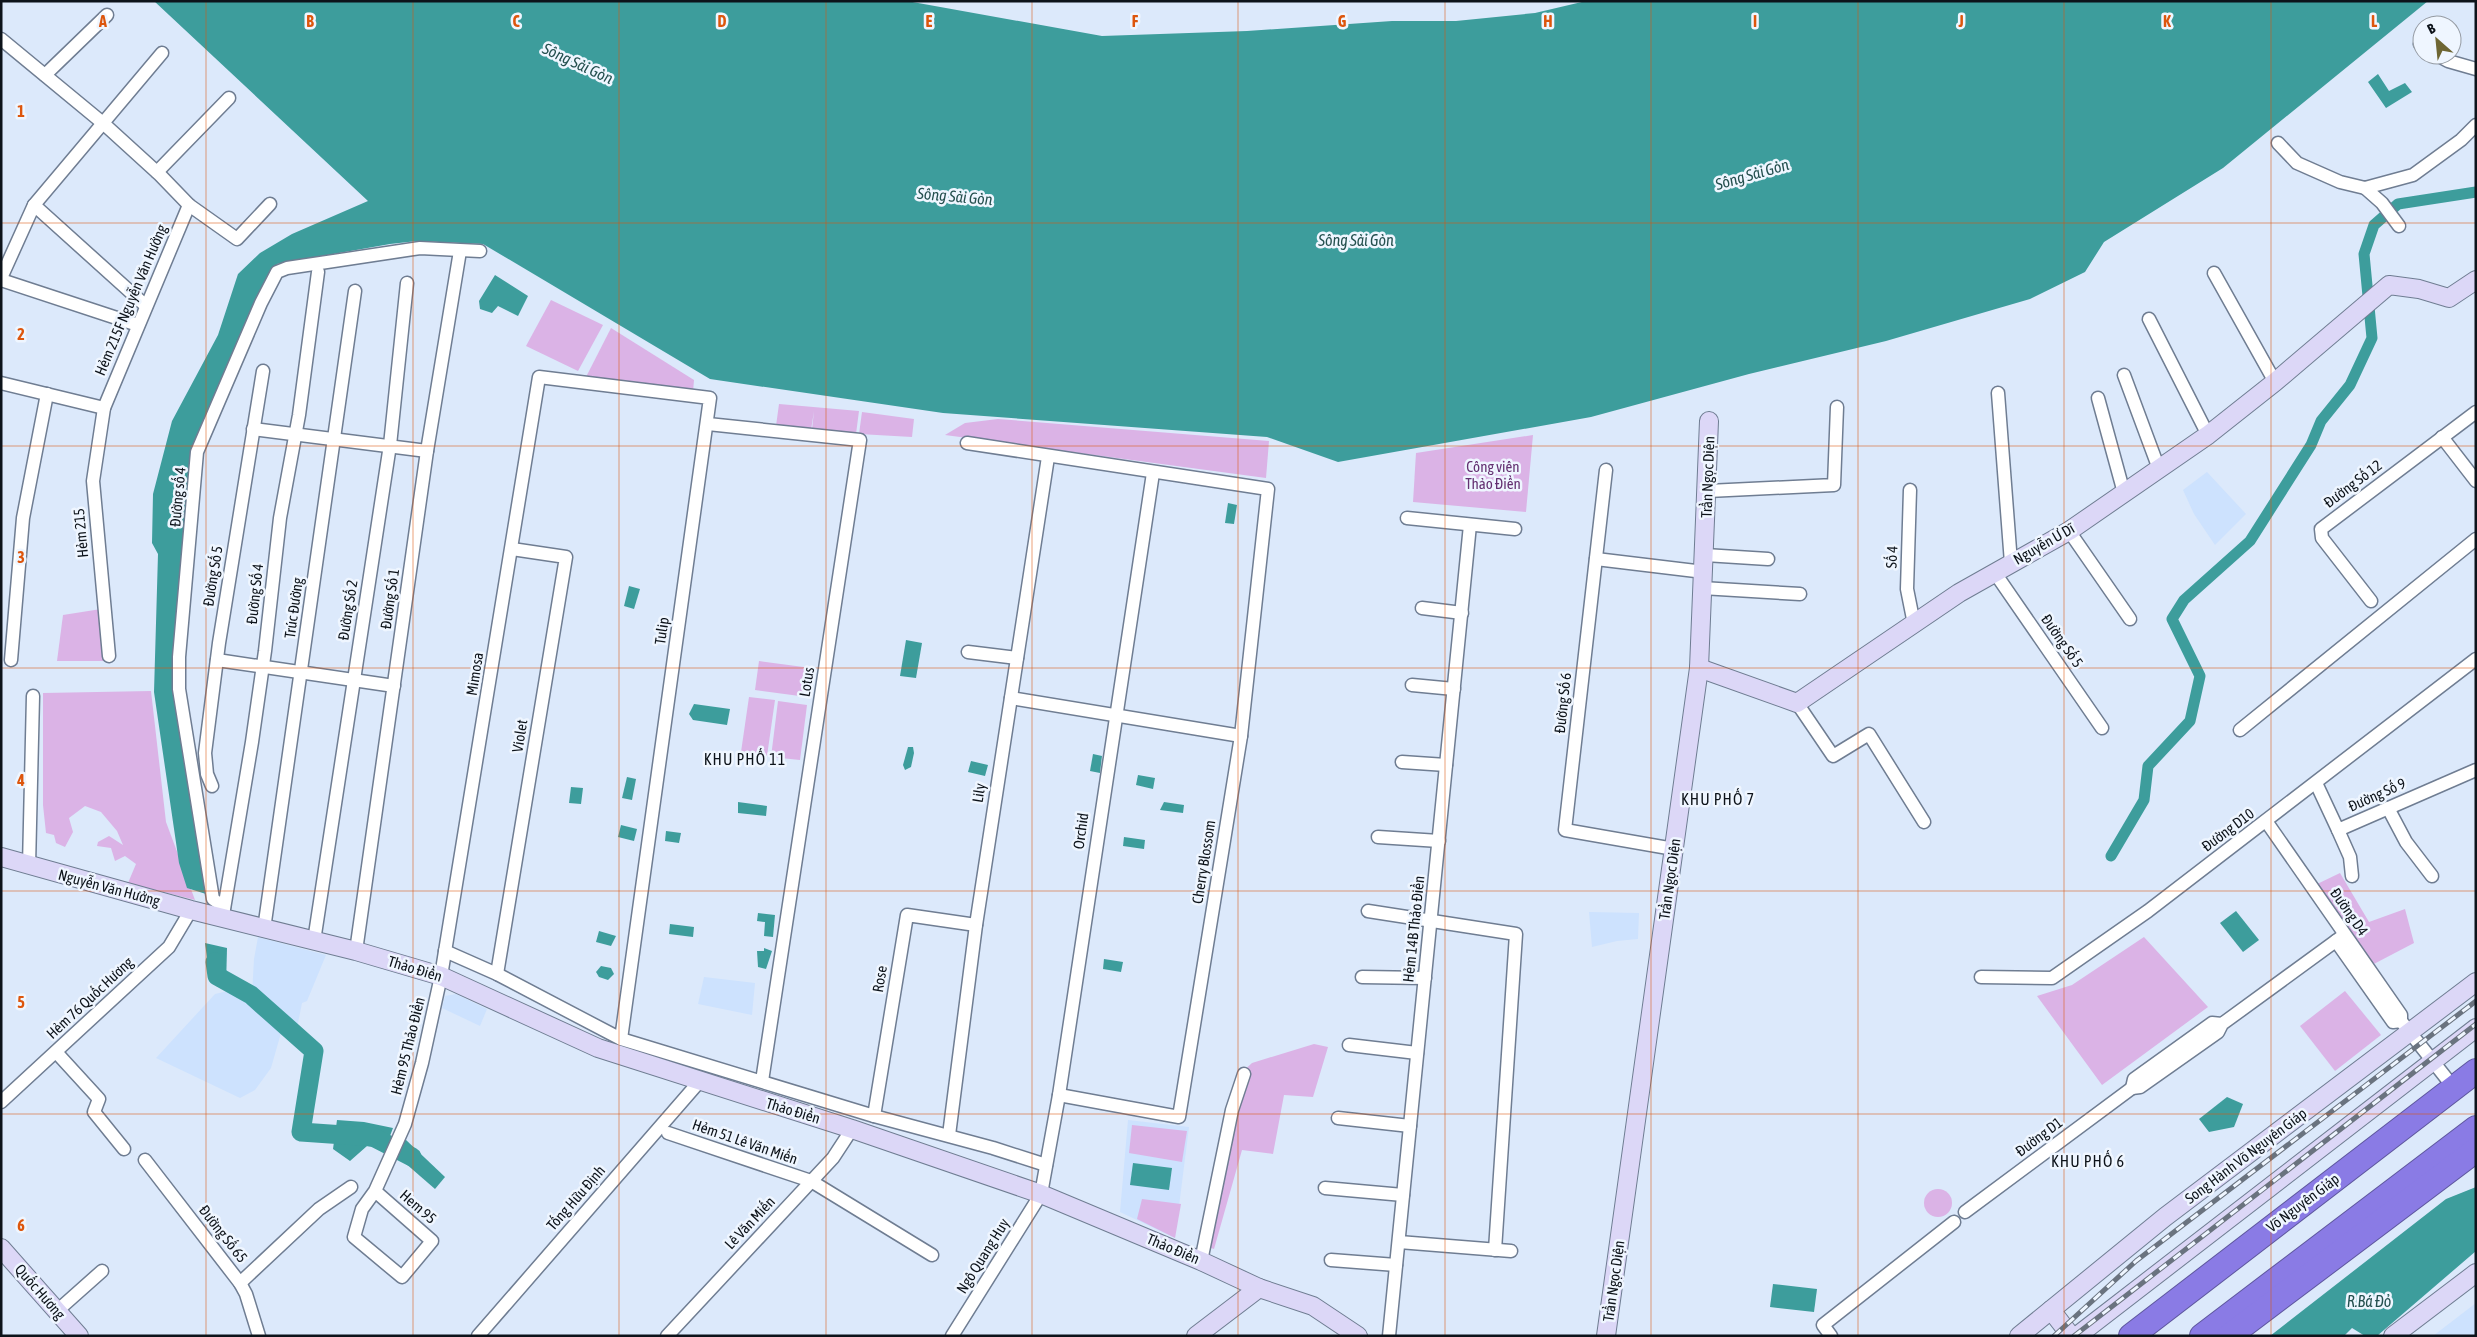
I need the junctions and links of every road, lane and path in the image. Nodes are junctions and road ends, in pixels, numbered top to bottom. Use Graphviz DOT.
graph roads {
  1 [pos="107,15"];
  2 [pos="1,39"];
  3 [pos="162,53"];
  4 [pos="2460,65"];
  5 [pos="2476,69"];
  6 [pos="45,75"];
  7 [pos="229,98"];
  8 [pos="104,124"];
  9 [pos="2476,125"];
  10 [pos="2278,143"];
  11 [pos="157,172"];
  12 [pos="2365,188"];
  13 [pos="270,204"];
  14 [pos="34,205"];
  15 [pos="189,205"];
  16 [pos="2399,226"];
  17 [pos="480,250"];
  18 [pos="460,251"];
  19 [pos="320,266"];
  20 [pos="2214,273"];
  21 [pos="1,279"];
  22 [pos="2476,280"];
  23 [pos="407,282"];
  24 [pos="355,291"];
  25 [pos="146,306"];
  26 [pos="2149,319"];
  27 [pos="138,325"];
  28 [pos="263,371"];
  29 [pos="2124,375"];
  30 [pos="539,377"];
  31 [pos="2275,382"];
  32 [pos="1,383"];
  33 [pos="1998,393"];
  34 [pos="47,394"];
  35 [pos="2098,398"];
  36 [pos="1837,407"];
  37 [pos="104,408"];
  38 [pos="2476,412"];
  39 [pos="1709,421"];
  40 [pos="708,424"];
  41 [pos="253,428"];
  42 [pos="296,433"];
  43 [pos="2208,435"];
  44 [pos="2442,437"];
  45 [pos="335,438"];
  46 [pos="967,443"];
  47 [pos="390,445"];
  48 [pos="427,451"];
  49 [pos="1048,457"];
  50 [pos="2159,469"];
  51 [pos="1606,470"];
  52 [pos="1153,473"];
  53 [pos="2476,481"];
  54 [pos="1910,490"];
  55 [pos="1708,491"];
  56 [pos="2124,493"];
  57 [pos="1407,518"];
  58 [pos="1470,525"];
  59 [pos="1515,529"];
  60 [pos="2069,531"];
  61 [pos="2476,539"];
  62 [pos="512,549"];
  63 [pos="1596,559"];
  64 [pos="1768,559"];
  65 [pos="2011,563"];
  66 [pos="1704,572"];
  67 [pos="1995,573"];
  68 [pos="1800,594"];
  69 [pos="2370,602"];
  70 [pos="1422,608"];
  71 [pos="1462,613"];
  72 [pos="2130,619"];
  73 [pos="1914,624"];
  74 [pos="968,652"];
  75 [pos="109,656"];
  76 [pos="1017,658"];
  77 [pos="11,660"];
  78 [pos="217,660"];
  79 [pos="2476,660"];
  80 [pos="263,667"];
  81 [pos="1699,668"];
  82 [pos="301,672"];
  83 [pos="354,680"];
  84 [pos="1412,685"];
  85 [pos="394,686"];
  86 [pos="1454,688"];
  87 [pos="33,696"];
  88 [pos="1011,698"];
  89 [pos="1797,703"];
  90 [pos="1115,715"];
  91 [pos="2102,728"];
  92 [pos="2240,730"];
  93 [pos="1241,736"];
  94 [pos="1402,762"];
  95 [pos="1446,765"];
  96 [pos="2476,770"];
  97 [pos="2316,782"];
  98 [pos="212,786"];
  99 [pos="2388,808"];
  100 [pos="2266,821"];
  101 [pos="1924,822"];
  102 [pos="2338,830"];
  103 [pos="1378,838"];
  104 [pos="1439,841"];
  105 [pos="1674,850"];
  106 [pos="1,857"];
  107 [pos="30,866"];
  108 [pos="2352,876"];
  109 [pos="2432,876"];
  110 [pos="191,910"];
  111 [pos="1368,911"];
  112 [pos="221,914"];
  113 [pos="1431,921"];
  114 [pos="976,925"];
  115 [pos="264,928"];
  116 [pos="2340,938"];
  117 [pos="314,941"];
  118 [pos="446,950"];
  119 [pos="356,951"];
  120 [pos="497,974"];
  121 [pos="441,976"];
  122 [pos="1362,976"];
  123 [pos="1981,977"];
  124 [pos="1425,978"];
  125 [pos="2476,982"];
  126 [pos="2405,1027"];
  127 [pos="2476,1028"];
  128 [pos="621,1039"];
  129 [pos="1349,1045"];
  130 [pos="56,1052"];
  131 [pos="1418,1053"];
  132 [pos="2433,1061"];
  133 [pos="2476,1071"];
  134 [pos="1244,1074"];
  135 [pos="762,1081"];
  136 [pos="699,1082"];
  137 [pos="2465,1088"];
  138 [pos="1059,1094"];
  139 [pos="1,1102"];
  140 [pos="874,1116"];
  141 [pos="1338,1118"];
  142 [pos="405,1124"];
  143 [pos="1410,1126"];
  144 [pos="2476,1128"];
  145 [pos="852,1129"];
  146 [pos="668,1133"];
  147 [pos="949,1135"];
  148 [pos="124,1149"];
  149 [pos="2476,1150"];
  150 [pos="145,1160"];
  151 [pos="1046,1165"];
  152 [pos="811,1181"];
  153 [pos="351,1187"];
  154 [pos="1325,1188"];
  155 [pos="375,1191"];
  156 [pos="1041,1194"];
  157 [pos="1403,1195"];
  158 [pos="1965,1212"];
  159 [pos="1954,1222"];
  160 [pos="1398,1242"];
  161 [pos="1,1248"];
  162 [pos="1495,1250"];
  163 [pos="1511,1251"];
  164 [pos="932,1255"];
  165 [pos="1331,1260"];
  166 [pos="1201,1261"];
  167 [pos="1396,1265"];
  168 [pos="102,1271"];
  169 [pos="2476,1273"];
  170 [pos="240,1282"];
  171 [pos="1259,1288"];
  172 [pos="2051,1310"];
  173 [pos="57,1311"];
  174 [pos="79,1336"];
  175 [pos="259,1336"];
  176 [pos="478,1336"];
  177 [pos="668,1336"];
  178 [pos="952,1336"];
  179 [pos="1196,1336"];
  180 [pos="1358,1336"];
  181 [pos="1389,1336"];
  182 [pos="1606,1336"];
  183 [pos="1831,1336"];
  184 [pos="2019,1336"];
  185 [pos="2071,1336"];
  186 [pos="2077,1336"];
  187 [pos="2131,1336"];
  188 [pos="2156,1336"];
  189 [pos="2202,1336"];
  190 [pos="2229,1336"];
  191 [pos="2393,1336"];
  1 -- 6 [label="street"];
  2 -- 6 [label="street"];
  3 -- 8 [label="street"];
  4 -- 5 [label="street"];
  6 -- 8 [label="street"];
  7 -- 11 [label="street"];
  8 -- 11 [label="street"];
  8 -- 14 [label="street"];
  9 -- 12 [label="street"];
  10 -- 12 [label="street"];
  11 -- 15 [label="street"];
  12 -- 16 [label="street"];
  13 -- 15 [label="street"];
  14 -- 21 [label="street"];
  14 -- 25 [label="street"];
  15 -- 25 [label="street, Hẻm 215F Nguyễn Văn Hưởng"];
  17 -- 18 [label="street"];
  18 -- 19 [label="street"];
  18 -- 48 [label="street, Đường Số 1"];
  19 -- 42 [label="street, Đường Số 4"];
  19 -- 112 [label="street, Đường số 4"];
  20 -- 31 [label="street"];
  21 -- 27 [label="street"];
  22 -- 31 [label="main road, Nguyễn Ư Dĩ"];
  23 -- 47 [label="street, Đường Số 2"];
  24 -- 45 [label="street, Trúc Đường"];
  25 -- 27 [label="street, Hẻm 215F Nguyễn Văn Hưởng"];
  26 -- 43 [label="street"];
  27 -- 37 [label="street, Hẻm 215F Nguyễn Văn Hưởng"];
  28 -- 41 [label="street, Đường Số 5"];
  29 -- 50 [label="street"];
  30 -- 40 [label="street, Tulip"];
  30 -- 62 [label="street, Mimosa"];
  31 -- 43 [label="main road, Nguyễn Ư Dĩ"];
  32 -- 34 [label="street"];
  33 -- 65 [label="street"];
  34 -- 37 [label="street"];
  34 -- 77 [label="street"];
  35 -- 56 [label="street"];
  36 -- 55 [label="street"];
  37 -- 75 [label="street, Hẻm 215"];
  38 -- 44 [label="street, Đường Số 12"];
  39 -- 55 [label="main road, Trần Ngọc Diện"];
  40 -- 128 [label="street, Tulip"];
  40 -- 135 [label="street, Lotus"];
  41 -- 42 [label="street"];
  41 -- 78 [label="street, Đường Số 5"];
  42 -- 45 [label="street"];
  42 -- 80 [label="street, Đường Số 4"];
  43 -- 50 [label="main road, Nguyễn Ư Dĩ"];
  44 -- 53 [label="street"];
  44 -- 69 [label="street, Đường Số 12"];
  45 -- 47 [label="street"];
  45 -- 82 [label="street, Trúc Đường"];
  46 -- 49 [label="street"];
  47 -- 48 [label="street"];
  47 -- 83 [label="street, Đường Số 2"];
  48 -- 85 [label="street, Đường Số 1"];
  49 -- 52 [label="street"];
  49 -- 76 [label="street, Lily"];
  50 -- 56 [label="main road, Nguyễn Ư Dĩ"];
  51 -- 63 [label="street, Đường Số 6"];
  52 -- 90 [label="street, Orchid"];
  52 -- 93 [label="street, Cherry Blossom"];
  54 -- 73 [label="street, Số 4"];
  55 -- 66 [label="main road, Trần Ngọc Diện"];
  56 -- 60 [label="main road, Nguyễn Ư Dĩ"];
  57 -- 58 [label="street"];
  58 -- 59 [label="street"];
  58 -- 71 [label="street, Hẻm 14B Thảo Điền"];
  60 -- 65 [label="main road, Nguyễn Ư Dĩ"];
  60 -- 72 [label="street"];
  61 -- 92 [label="street"];
  62 -- 118 [label="street, Mimosa"];
  62 -- 120 [label="street, Violet"];
  63 -- 66 [label="street"];
  63 -- 105 [label="street, Đường Số 6"];
  64 -- 66 [label="street"];
  65 -- 67 [label="main road, Nguyễn Ư Dĩ"];
  66 -- 68 [label="street"];
  66 -- 81 [label="main road, Trần Ngọc Diện"];
  67 -- 73 [label="main road, Nguyễn Ư Dĩ"];
  67 -- 91 [label="street, Đường Số 5"];
  70 -- 71 [label="street"];
  71 -- 86 [label="street, Hẻm 14B Thảo Điền"];
  73 -- 89 [label="main road, Nguyễn Ư Dĩ"];
  74 -- 76 [label="street"];
  76 -- 88 [label="street, Lily"];
  78 -- 80 [label="street"];
  78 -- 98 [label="street, Đường Số 5"];
  79 -- 97 [label="street, Đường D10"];
  80 -- 82 [label="street"];
  80 -- 112 [label="street, Đường Số 4"];
  81 -- 89 [label="main road"];
  81 -- 105 [label="main road, Trần Ngọc Diện"];
  82 -- 83 [label="street"];
  82 -- 115 [label="street, Trúc Đường"];
  83 -- 85 [label="street"];
  83 -- 117 [label="street, Đường Số 2"];
  84 -- 86 [label="street"];
  85 -- 119 [label="street, Đường Số 1"];
  86 -- 95 [label="street, Hẻm 14B Thảo Điền"];
  87 -- 107 [label="street"];
  88 -- 90 [label="street"];
  88 -- 114 [label="street, Lily"];
  89 -- 101 [label="street"];
  90 -- 93 [label="street"];
  90 -- 138 [label="street, Orchid"];
  93 -- 138 [label="street, Cherry Blossom"];
  94 -- 95 [label="street"];
  95 -- 104 [label="street, Hẻm 14B Thảo Điền"];
  96 -- 99 [label="street, Đường Số 9"];
  97 -- 100 [label="street, Đường D10"];
  97 -- 102 [label="street, Đường Số 9"];
  99 -- 102 [label="street, Đường Số 9"];
  99 -- 109 [label="street"];
  100 -- 116 [label="street, Đường D4"];
  100 -- 123 [label="street, Đường D10"];
  102 -- 108 [label="street"];
  103 -- 104 [label="street"];
  104 -- 113 [label="street, Hẻm 14B Thảo Điền"];
  105 -- 182 [label="main road, Trần Ngọc Diện"];
  106 -- 107 [label="main road, Nguyễn Văn Hưởng"];
  107 -- 110 [label="main road, Nguyễn Văn Hưởng"];
  110 -- 112 [label="main road, Nguyễn Văn Hưởng"];
  110 -- 130 [label="street, Hẻm 76 Quốc Hương"];
  111 -- 113 [label="street"];
  112 -- 115 [label="main road, Thảo Điền"];
  113 -- 124 [label="street, Hẻm 14B Thảo Điền"];
  113 -- 162 [label="street"];
  114 -- 140 [label="street, Rose"];
  114 -- 147 [label="street, Lily"];
  115 -- 117 [label="main road, Thảo Điền"];
  116 -- 126 [label="street, Đường D4"];
  116 -- 158 [label="street, Đường D1"];
  117 -- 119 [label="main road, Thảo Điền"];
  118 -- 120 [label="street"];
  118 -- 121 [label="street, Mimosa"];
  119 -- 121 [label="main road, Thảo Điền"];
  120 -- 128 [label="street"];
  121 -- 136 [label="main road, Thảo Điền"];
  121 -- 142 [label="street, Hẻm 95 Thảo Điền"];
  122 -- 124 [label="street"];
  124 -- 131 [label="street, Hẻm 14B Thảo Điền"];
  125 -- 126 [label="main road, Song Hành Võ Nguyên Giáp"];
  126 -- 132 [label="street, Đường D4"];
  126 -- 172 [label="main road, Song Hành Võ Nguyên Giáp"];
  127 -- 132 [label="main road"];
  128 -- 135 [label="street"];
  129 -- 131 [label="street"];
  130 -- 139 [label="street, Hẻm 76 Quốc Hương"];
  130 -- 148 [label="street"];
  131 -- 143 [label="street, Hẻm 14B Thảo Điền"];
  132 -- 137 [label="street, Đường D4"];
  132 -- 186 [label="main road"];
  133 -- 137 [label="highway, Võ Nguyên Giáp"];
  134 -- 166 [label="street"];
  135 -- 140 [label="street"];
  136 -- 145 [label="main road, Thảo Điền"];
  136 -- 176 [label="street, Tống Hữu Định"];
  137 -- 187 [label="highway, Võ Nguyên Giáp"];
  137 -- 188 [label="highway, Võ Nguyên Giáp"];
  138 -- 151 [label="street, Orchid"];
  140 -- 147 [label="street"];
  141 -- 143 [label="street"];
  142 -- 155 [label="street, Hem 95"];
  143 -- 157 [label="street, Hẻm 14B Thảo Điền"];
  144 -- 189 [label="highway"];
  145 -- 152 [label="street, Lê Văn Miến"];
  145 -- 156 [label="main road, Thảo Điền"];
  146 -- 152 [label="street, Hẻm 51 Lê Văn Miến"];
  147 -- 151 [label="street"];
  149 -- 190 [label="highway"];
  150 -- 170 [label="street, Đường Số 65"];
  151 -- 156 [label="street, Orchid"];
  152 -- 164 [label="street, Hẻm 51 Lê Văn Miến"];
  152 -- 177 [label="street, Lê Văn Miến"];
  153 -- 170 [label="street"];
  154 -- 157 [label="street"];
  155 -- 155 [label="street, Hem 95"];
  156 -- 166 [label="main road, Thảo Điền"];
  156 -- 178 [label="street, Ngô Quang Huy"];
  157 -- 160 [label="street, Hẻm 14B Thảo Điền"];
  159 -- 183 [label="street"];
  160 -- 162 [label="street"];
  160 -- 167 [label="street, Hẻm 14B Thảo Điền"];
  161 -- 173 [label="main road, Quốc Hương"];
  162 -- 163 [label="street"];
  165 -- 167 [label="street"];
  166 -- 171 [label="main road, Thảo Điền"];
  167 -- 181 [label="street, Hẻm 14B Thảo Điền"];
  168 -- 173 [label="street"];
  169 -- 191 [label="main road"];
  170 -- 175 [label="street, Đường Số 65"];
  171 -- 179 [label="main road"];
  171 -- 180 [label="main road, Thảo Điền"];
  172 -- 184 [label="main road, Song Hành Võ Nguyên Giáp"];
  172 -- 185 [label="main road"];
  173 -- 174 [label="main road, Quốc Hương"];
}
